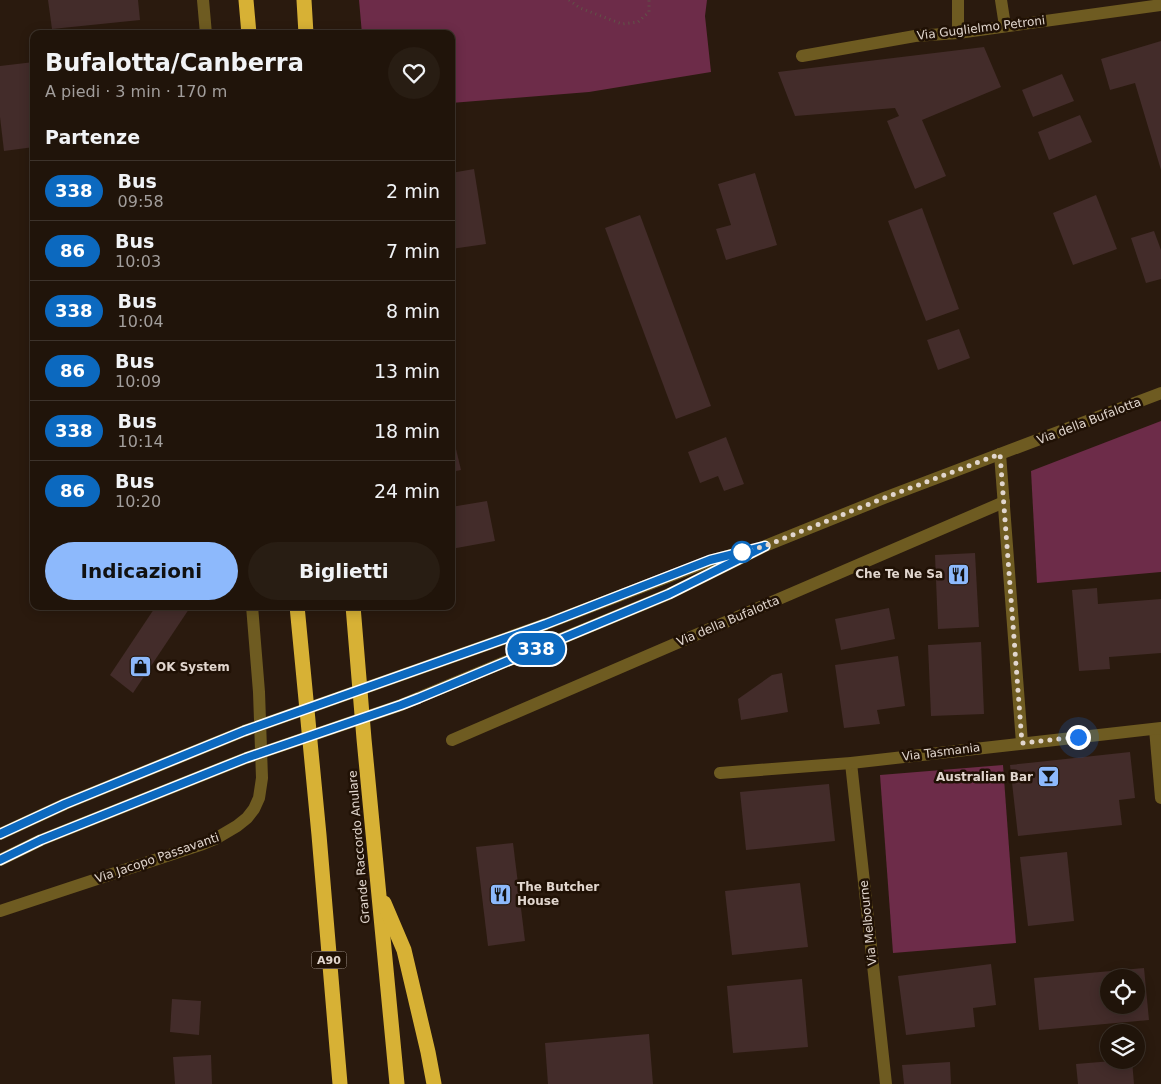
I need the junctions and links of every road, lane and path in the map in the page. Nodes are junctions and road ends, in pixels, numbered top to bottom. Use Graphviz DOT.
graph roads {
  1 [pos="203,0"];
  2 [pos="246,0"];
  3 [pos="304,0"];
  4 [pos="569,0"];
  5 [pos="649,0"];
  6 [pos="958,0"];
  7 [pos="1001,0"];
  8 [pos="1161,5"];
  9 [pos="1005,26"];
  10 [pos="206,30"];
  11 [pos="249,30"];
  12 [pos="306,30"];
  13 [pos="958,33"];
  14 [pos="802,56"];
  15 [pos="1161,394"];
  16 [pos="1000,454"];
  17 [pos="1004,502"];
  18 [pos="765,546"];
  19 [pos="252,610"];
  20 [pos="297,610"];
  21 [pos="353,610"];
  22 [pos="1158,728"];
  23 [pos="452,740"];
  24 [pos="1022,743"];
  25 [pos="851,763"];
  26 [pos="720,773"];
  27 [pos="1161,798"];
  28 [pos="0,834"];
  29 [pos="0,860"];
  30 [pos="378,891"];
  31 [pos="0,911"];
  32 [pos="340,1084"];
  33 [pos="397,1084"];
  34 [pos="434,1084"];
  35 [pos="886,1084"];
  1 -- 10 [label="street"];
  2 -- 11 [label="highway"];
  3 -- 12 [label="highway"];
  4 -- 5 [label="path"];
  6 -- 13 [label="street"];
  7 -- 9 [label="street"];
  8 -- 9 [label="street, Via Guglielmo Petroni"];
  9 -- 13 [label="street, Via Guglielmo Petroni"];
  13 -- 14 [label="street, Via Guglielmo Petroni"];
  15 -- 16 [label="street, Via della Bufalotta"];
  16 -- 17 [label="street"];
  16 -- 18 [label="street, Via della Bufalotta"];
  17 -- 23 [label="street, Via della Bufalotta"];
  17 -- 24 [label="street"];
  18 -- 28 [label="street, Via della Bufalotta"];
  18 -- 29 [label="street, Via della Bufalotta"];
  19 -- 31 [label="street, Via Jacopo Passavanti"];
  20 -- 32 [label="highway, A90"];
  21 -- 30 [label="highway, Grande Raccordo Anulare"];
  22 -- 24 [label="street, Via Tasmania"];
  22 -- 27 [label="street"];
  24 -- 25 [label="street, Via Tasmania"];
  25 -- 26 [label="street, Via Tasmania"];
  25 -- 35 [label="street, Via Melbourne"];
  30 -- 33 [label="highway, Grande Raccordo Anulare"];
  30 -- 34 [label="highway"];
}
